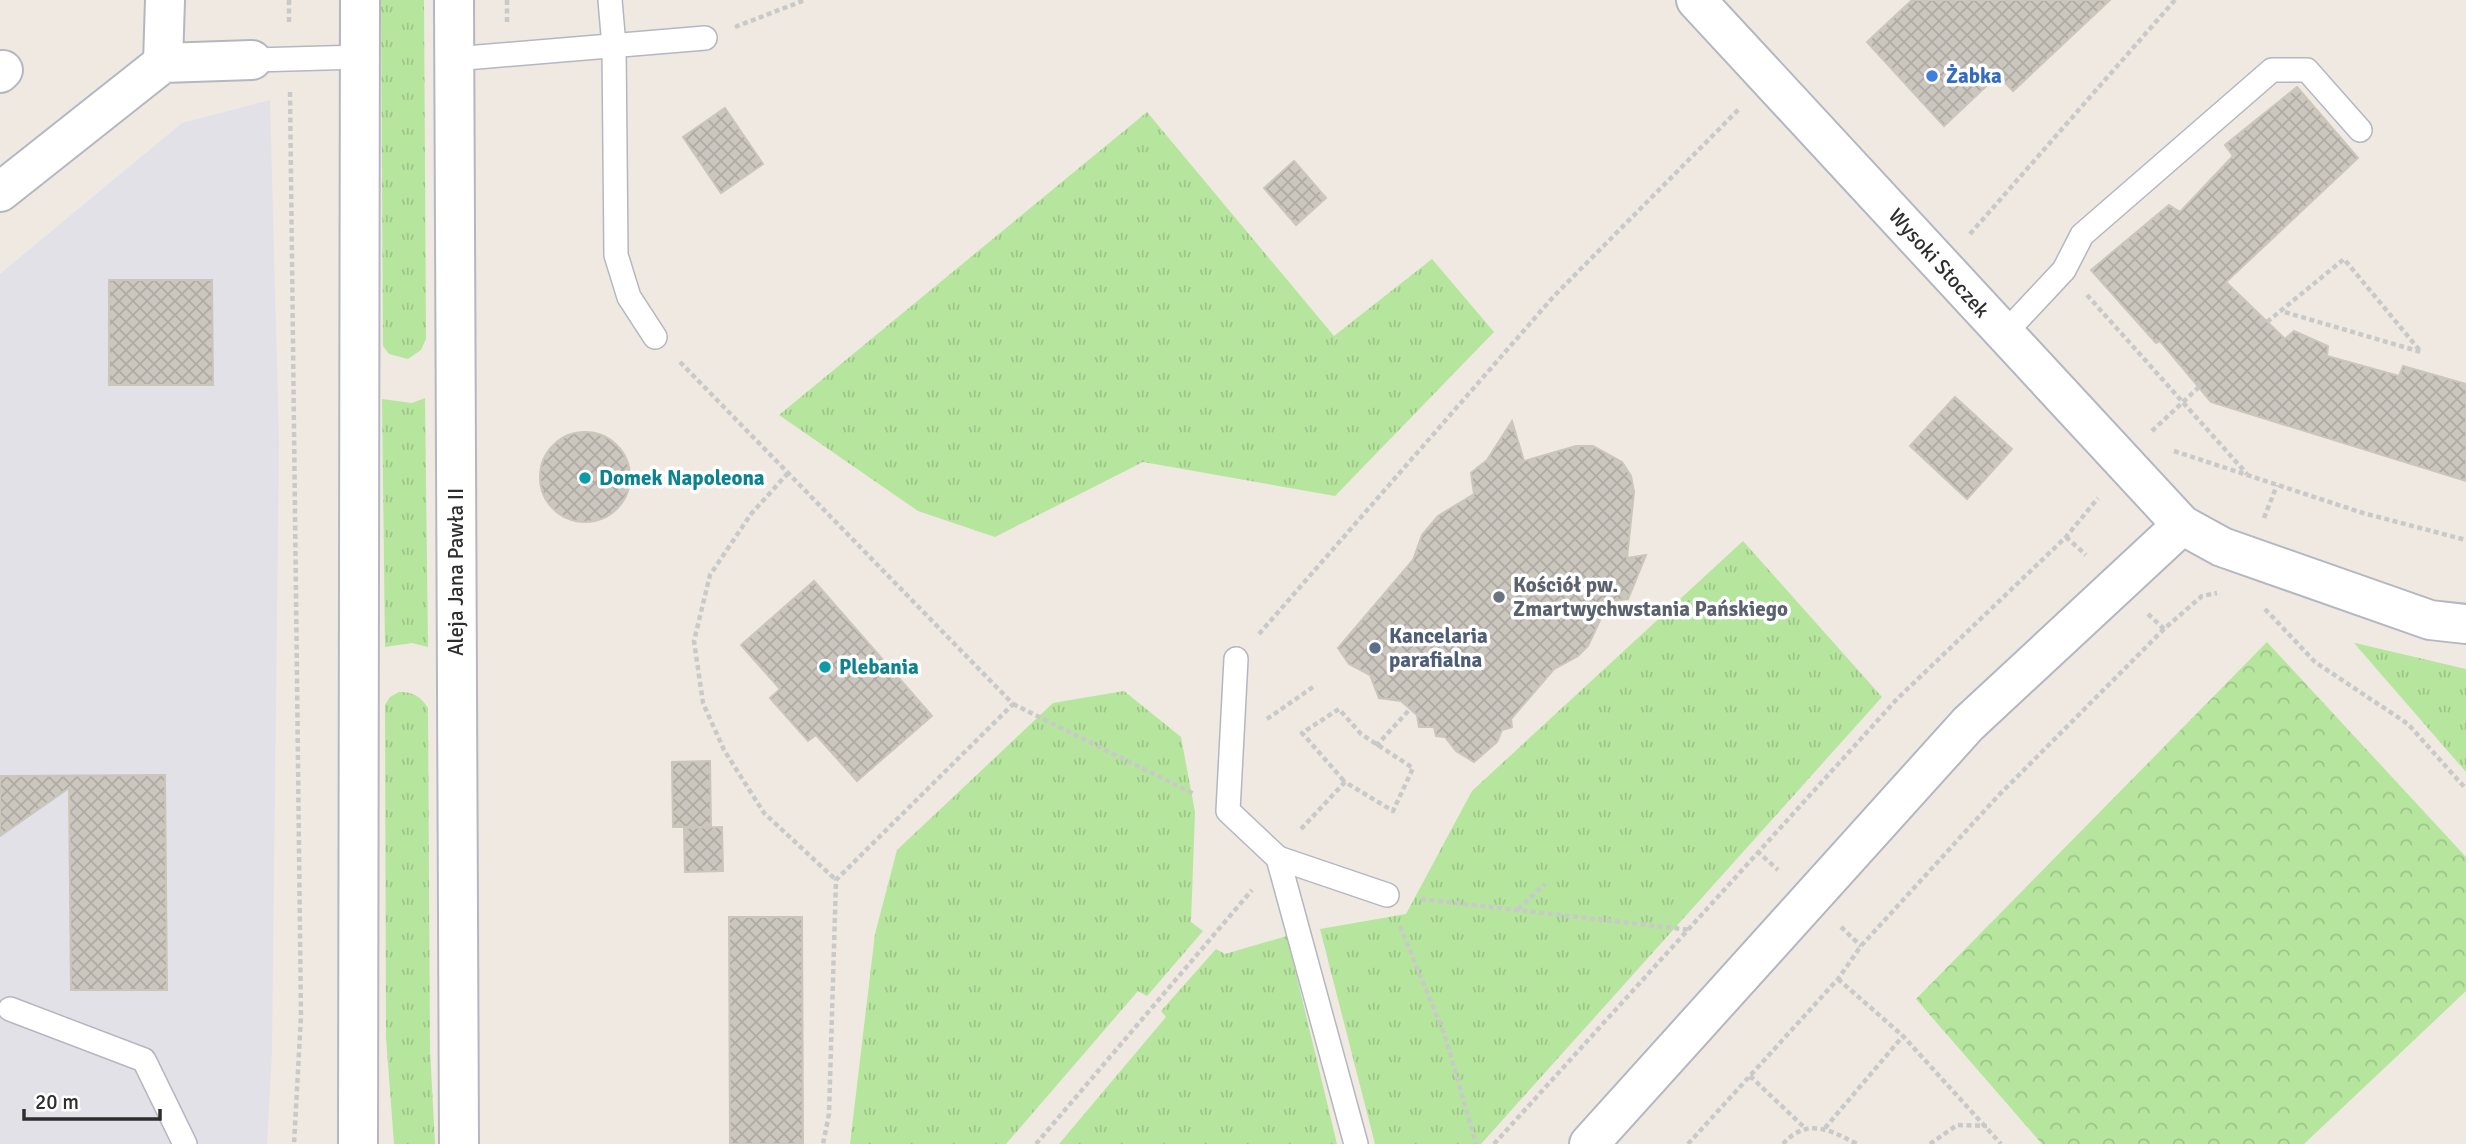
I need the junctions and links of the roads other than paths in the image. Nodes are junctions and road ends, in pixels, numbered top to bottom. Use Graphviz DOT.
graph roads {
  1 [pos="165,0"];
  2 [pos="360,0"];
  3 [pos="454,0"];
  4 [pos="610,0"];
  5 [pos="1696,0"];
  6 [pos="705,38"];
  7 [pos="614,46"];
  8 [pos="361,57"];
  9 [pos="454,59"];
  10 [pos="271,60"];
  11 [pos="163,63"];
  12 [pos="2360,130"];
  13 [pos="0,192"];
  14 [pos="2004,334"];
  15 [pos="654,337"];
  16 [pos="2182,525"];
  17 [pos="2466,624"];
  18 [pos="1236,659"];
  19 [pos="1278,858"];
  20 [pos="1387,895"];
  21 [pos="3,1006"];
  22 [pos="185,1144"];
  23 [pos="358,1144"];
  24 [pos="459,1144"];
  25 [pos="1356,1144"];
  26 [pos="1589,1144"];
  1 -- 11 [label="main road"];
  2 -- 8 [label="main road"];
  3 -- 9 [label="main road, Aleja Jana Pawła II"];
  4 -- 7 [label="lane"];
  5 -- 14 [label="main road, Wysoki Stoczek"];
  6 -- 7 [label="lane"];
  7 -- 9 [label="lane"];
  7 -- 15 [label="lane"];
  8 -- 10 [label="lane"];
  8 -- 23 [label="main road"];
  9 -- 24 [label="main road, Aleja Jana Pawła II"];
  10 -- 11 [label="main road"];
  11 -- 13 [label="main road"];
  12 -- 14 [label="lane"];
  14 -- 16 [label="main road, Wysoki Stoczek"];
  16 -- 17 [label="main road, Wysoki Stoczek"];
  16 -- 26 [label="main road"];
  18 -- 19 [label="lane"];
  19 -- 20 [label="lane"];
  19 -- 25 [label="lane"];
  21 -- 22 [label="lane"];
}
